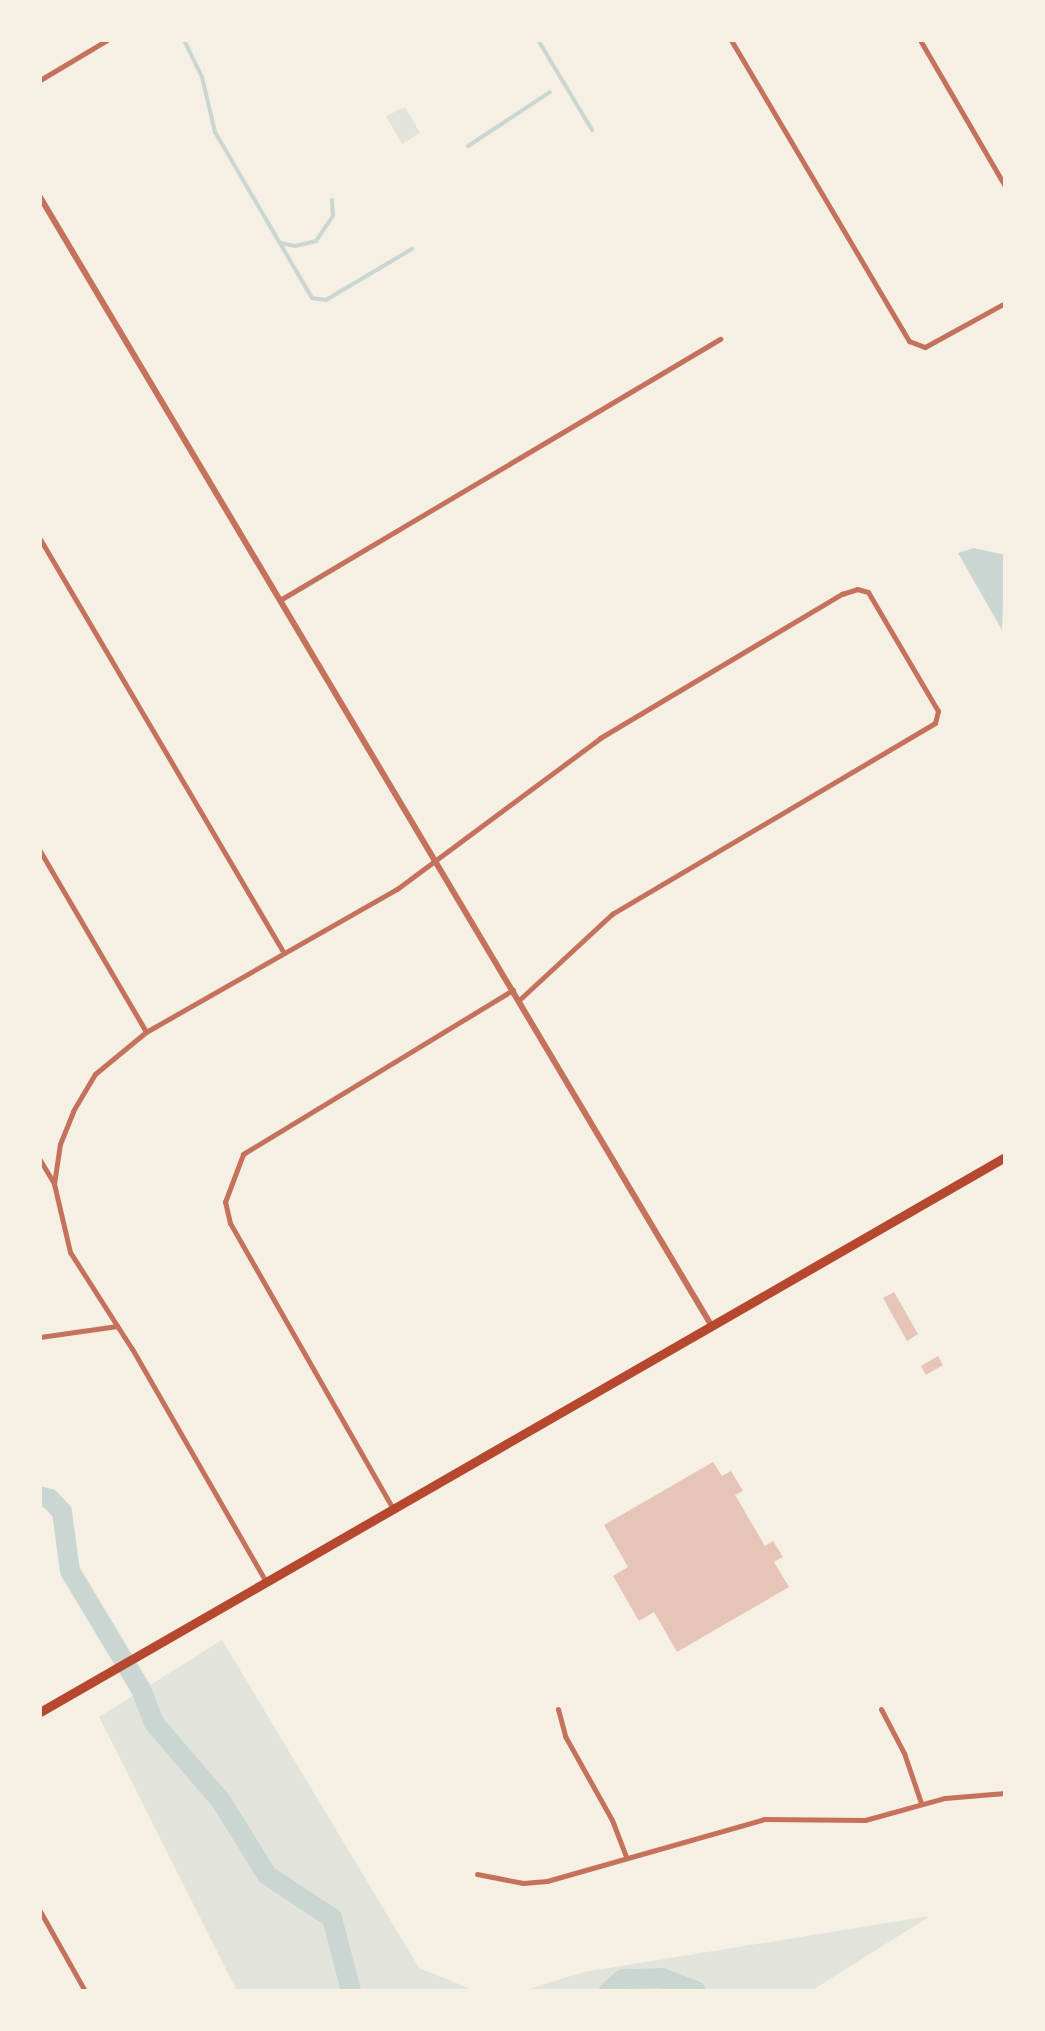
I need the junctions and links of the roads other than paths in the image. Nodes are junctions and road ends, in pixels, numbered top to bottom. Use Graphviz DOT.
graph roads {
  1 [pos="108,40"];
  2 [pos="731,40"];
  3 [pos="920,40"];
  4 [pos="40,80"];
  5 [pos="1005,186"];
  6 [pos="40,197"];
  7 [pos="1005,304"];
  8 [pos="720,339"];
  9 [pos="40,539"];
  10 [pos="280,600"];
  11 [pos="40,851"];
  12 [pos="436,862"];
  13 [pos="282,951"];
  14 [pos="512,990"];
  15 [pos="519,1000"];
  16 [pos="146,1032"];
  17 [pos="1005,1157"];
  18 [pos="40,1160"];
  19 [pos="54,1184"];
  20 [pos="117,1326"];
  21 [pos="712,1326"];
  22 [pos="40,1337"];
  23 [pos="392,1507"];
  24 [pos="265,1580"];
  25 [pos="558,1709"];
  26 [pos="880,1709"];
  27 [pos="40,1712"];
  28 [pos="1005,1794"];
  29 [pos="921,1803"];
  30 [pos="626,1856"];
  31 [pos="477,1874"];
  32 [pos="40,1911"];
  33 [pos="86,1991"];
  1 -- 4 [label="street"];
  2 -- 7 [label="street"];
  3 -- 5 [label="street"];
  6 -- 10 [label="street"];
  8 -- 10 [label="street"];
  9 -- 13 [label="street"];
  10 -- 12 [label="street"];
  11 -- 16 [label="street"];
  12 -- 13 [label="street"];
  12 -- 14 [label="street"];
  12 -- 15 [label="street"];
  13 -- 16 [label="street"];
  14 -- 15 [label="street"];
  14 -- 23 [label="street"];
  15 -- 21 [label="street"];
  16 -- 19 [label="street"];
  17 -- 21 [label="main road"];
  18 -- 19 [label="street"];
  19 -- 20 [label="street"];
  20 -- 22 [label="street"];
  20 -- 24 [label="street"];
  21 -- 23 [label="main road"];
  23 -- 24 [label="main road"];
  24 -- 27 [label="main road"];
  25 -- 30 [label="street"];
  26 -- 29 [label="street"];
  28 -- 29 [label="street"];
  29 -- 30 [label="street"];
  30 -- 31 [label="street"];
  32 -- 33 [label="street"];
}
